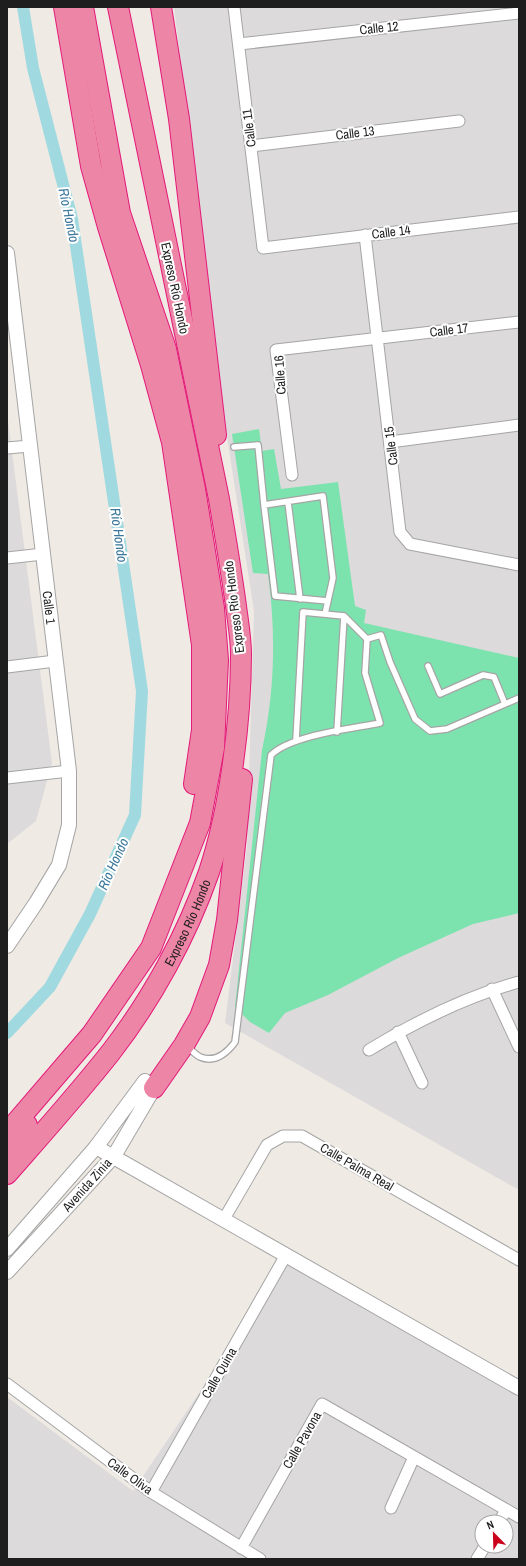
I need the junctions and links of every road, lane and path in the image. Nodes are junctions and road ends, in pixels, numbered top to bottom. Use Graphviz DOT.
graph roads {
  1 [pos="64,7"];
  2 [pos="84,7"];
  3 [pos="118,7"];
  4 [pos="161,7"];
  5 [pos="234,7"];
  6 [pos="519,13"];
  7 [pos="239,44"];
  8 [pos="130,68"];
  9 [pos="459,121"];
  10 [pos="251,146"];
  11 [pos="519,217"];
  12 [pos="365,235"];
  13 [pos="263,248"];
  14 [pos="7,253"];
  15 [pos="519,322"];
  16 [pos="12,335"];
  17 [pos="378,338"];
  18 [pos="519,425"];
  19 [pos="390,442"];
  20 [pos="30,446"];
  21 [pos="234,447"];
  22 [pos="7,448"];
  23 [pos="292,476"];
  24 [pos="218,499"];
  25 [pos="288,502"];
  26 [pos="264,505"];
  27 [pos="42,554"];
  28 [pos="7,558"];
  29 [pos="519,565"];
  30 [pos="300,599"];
  31 [pos="328,601"];
  32 [pos="325,614"];
  33 [pos="344,616"];
  34 [pos="367,638"];
  35 [pos="241,654"];
  36 [pos="55,661"];
  37 [pos="428,666"];
  38 [pos="7,667"];
  39 [pos="519,698"];
  40 [pos="505,704"];
  41 [pos="337,732"];
  42 [pos="296,740"];
  43 [pos="69,771"];
  44 [pos="7,778"];
  45 [pos="7,946"];
  46 [pos="519,982"];
  47 [pos="492,989"];
  48 [pos="398,1032"];
  49 [pos="184,1045"];
  50 [pos="519,1047"];
  51 [pos="369,1050"];
  52 [pos="422,1083"];
  53 [pos="149,1085"];
  54 [pos="7,1115"];
  55 [pos="7,1133"];
  56 [pos="96,1147"];
  57 [pos="7,1150"];
  58 [pos="114,1156"];
  59 [pos="7,1174"];
  60 [pos="224,1219"];
  61 [pos="7,1249"];
  62 [pos="286,1255"];
  63 [pos="519,1260"];
  64 [pos="7,1272"];
  65 [pos="7,1384"];
  66 [pos="519,1388"];
  67 [pos="414,1457"];
  68 [pos="151,1492"];
  69 [pos="391,1508"];
  70 [pos="506,1510"];
  71 [pos="504,1514"];
  72 [pos="519,1517"];
  73 [pos="241,1548"];
  74 [pos="260,1559"];
  1 -- 54 [label="highway"];
  2 -- 55 [label="highway"];
  3 -- 8 [label="highway, Expreso Río Hondo"];
  4 -- 24 [label="highway"];
  5 -- 7 [label="street, Calle 11"];
  6 -- 7 [label="street, Calle 12"];
  7 -- 10 [label="street, Calle 11"];
  8 -- 24 [label="highway, Expreso Río Hondo"];
  8 -- 57 [label="highway"];
  9 -- 10 [label="street, Calle 13"];
  10 -- 13 [label="street, Calle 11"];
  11 -- 12 [label="street, Calle 14"];
  12 -- 13 [label="street, Calle 14"];
  12 -- 17 [label="street, Calle 15"];
  14 -- 16 [label="street, Calle 1"];
  15 -- 17 [label="street, Calle 17"];
  16 -- 20 [label="street, Calle 1"];
  17 -- 19 [label="street, Calle 15"];
  17 -- 23 [label="street, Calle 16"];
  18 -- 19 [label="street"];
  19 -- 29 [label="street, Calle 15"];
  20 -- 22 [label="street"];
  20 -- 27 [label="street, Calle 1"];
  21 -- 26 [label="lane"];
  24 -- 35 [label="highway, Expreso Río Hondo"];
  25 -- 26 [label="lane"];
  25 -- 30 [label="lane"];
  25 -- 31 [label="lane"];
  26 -- 30 [label="lane"];
  27 -- 28 [label="street"];
  27 -- 36 [label="street, Calle 1"];
  30 -- 31 [label="lane"];
  31 -- 32 [label="lane"];
  32 -- 33 [label="lane"];
  32 -- 42 [label="lane"];
  33 -- 34 [label="lane"];
  33 -- 41 [label="lane"];
  34 -- 40 [label="lane"];
  34 -- 41 [label="lane"];
  35 -- 49 [label="highway"];
  35 -- 59 [label="highway, Expreso Río Hondo"];
  36 -- 38 [label="street"];
  36 -- 43 [label="street, Calle 1"];
  37 -- 40 [label="lane"];
  39 -- 40 [label="lane"];
  41 -- 42 [label="lane"];
  42 -- 49 [label="lane"];
  43 -- 44 [label="street"];
  43 -- 45 [label="street, Calle 1"];
  46 -- 47 [label="street"];
  47 -- 48 [label="street"];
  47 -- 50 [label="street"];
  48 -- 51 [label="street"];
  48 -- 52 [label="street"];
  49 -- 53 [label="highway"];
  53 -- 56 [label="street, Avenida Zinia"];
  53 -- 58 [label="street, Avenida Zinia"];
  56 -- 58 [label="street"];
  56 -- 61 [label="street, Avenida Zinia"];
  58 -- 60 [label="street"];
  58 -- 64 [label="street, Avenida Zinia"];
  60 -- 62 [label="street"];
  60 -- 63 [label="street, Calle Palma Real"];
  62 -- 66 [label="street"];
  62 -- 68 [label="street, Calle Quina"];
  65 -- 68 [label="street, Calle Oliva"];
  67 -- 69 [label="street"];
  67 -- 70 [label="street, Calle Pavona"];
  67 -- 73 [label="street, Calle Pavona"];
  68 -- 73 [label="street, Calle Oliva"];
  70 -- 71 [label="street"];
  70 -- 72 [label="street, Calle Pavona"];
  73 -- 74 [label="street, Calle Oliva"];
}
